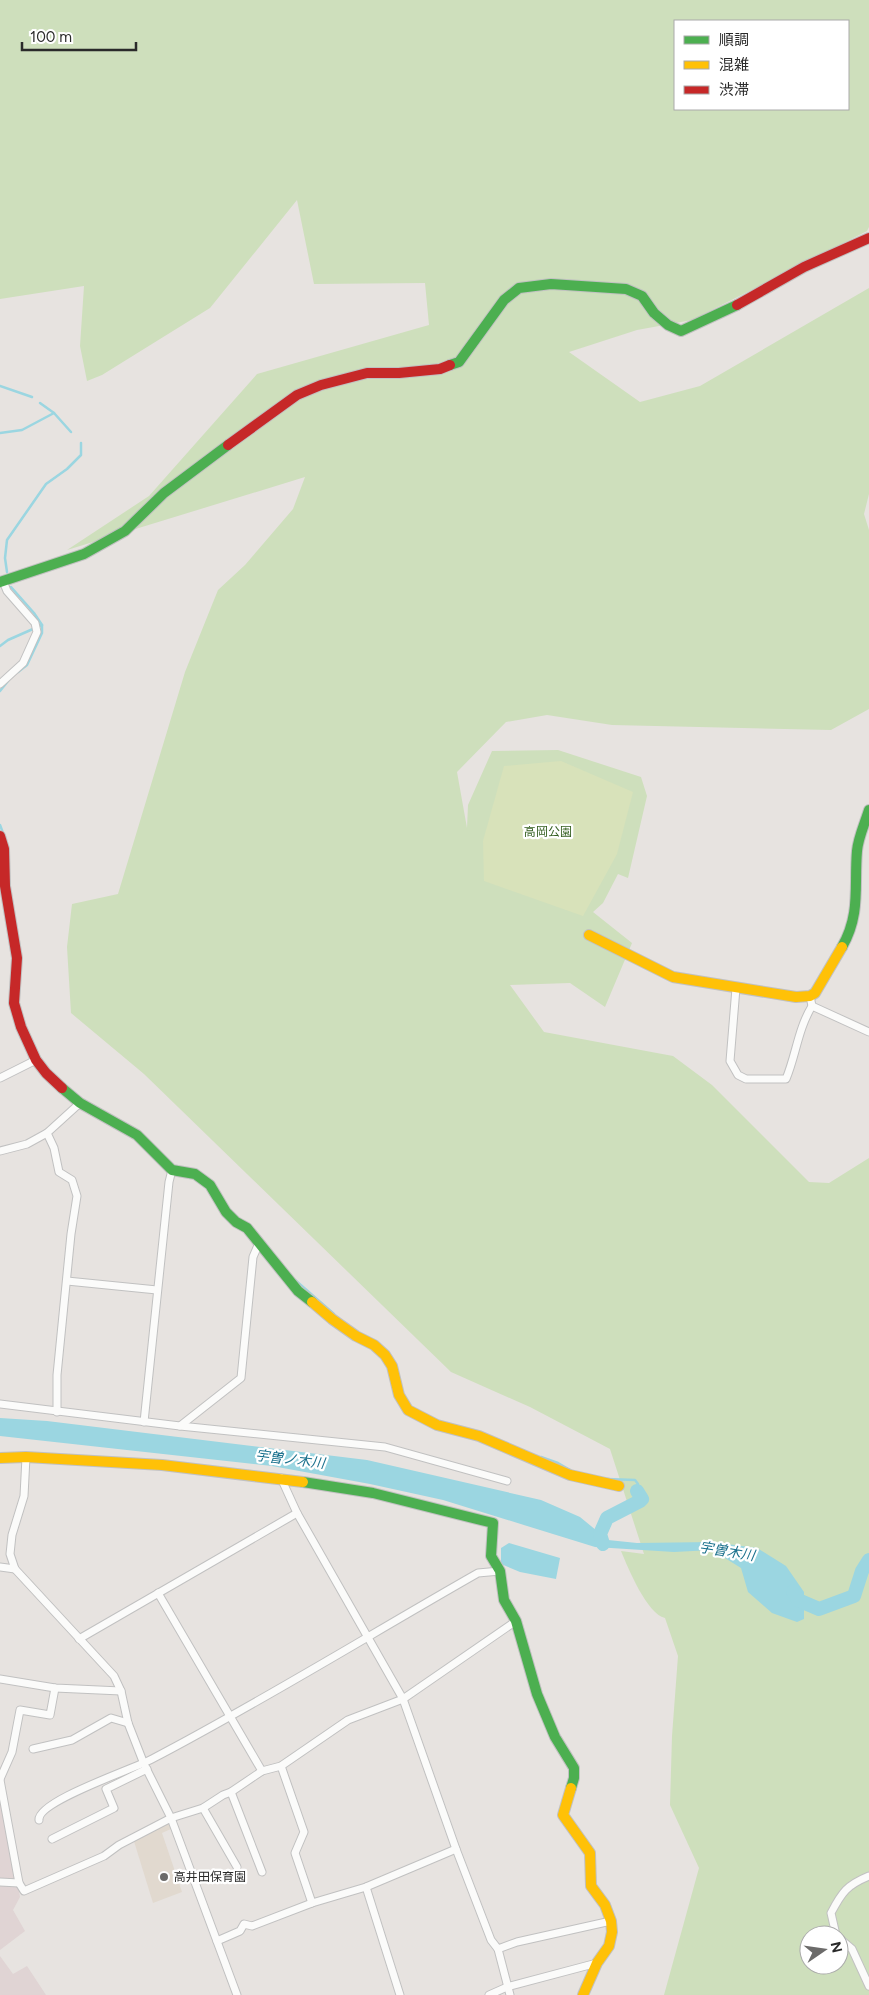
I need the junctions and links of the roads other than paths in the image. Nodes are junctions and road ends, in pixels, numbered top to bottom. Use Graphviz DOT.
graph roads {
  1 [pos="869,238"];
  2 [pos="2,582"];
  3 [pos="0,684"];
  4 [pos="869,810"];
  5 [pos="0,836"];
  6 [pos="589,935"];
  7 [pos="736,988"];
  8 [pos="811,1002"];
  9 [pos="869,1032"];
  10 [pos="36,1060"];
  11 [pos="0,1078"];
  12 [pos="80,1102"];
  13 [pos="47,1133"];
  14 [pos="0,1151"];
  15 [pos="172,1170"];
  16 [pos="259,1243"];
  17 [pos="67,1281"];
  18 [pos="157,1290"];
  19 [pos="0,1404"];
  20 [pos="57,1412"];
  21 [pos="144,1422"];
  22 [pos="180,1426"];
  23 [pos="26,1457"];
  24 [pos="0,1458"];
  25 [pos="281,1478"];
  26 [pos="507,1481"];
  27 [pos="619,1486"];
  28 [pos="297,1513"];
  29 [pos="0,1567"];
  30 [pos="15,1569"];
  31 [pos="500,1571"];
  32 [pos="158,1593"];
  33 [pos="516,1621"];
  34 [pos="367,1636"];
  35 [pos="79,1639"];
  36 [pos="0,1679"];
  37 [pos="55,1688"];
  38 [pos="121,1691"];
  39 [pos="403,1699"];
  40 [pos="230,1718"];
  41 [pos="128,1722"];
  42 [pos="32,1750"];
  43 [pos="145,1766"];
  44 [pos="281,1766"];
  45 [pos="262,1771"];
  46 [pos="0,1780"];
  47 [pos="231,1792"];
  48 [pos="203,1808"];
  49 [pos="171,1818"];
  50 [pos="39,1820"];
  51 [pos="52,1839"];
  52 [pos="456,1849"];
  53 [pos="237,1867"];
  54 [pos="262,1872"];
  55 [pos="869,1876"];
  56 [pos="0,1882"];
  57 [pos="19,1883"];
  58 [pos="366,1887"];
  59 [pos="312,1903"];
  60 [pos="611,1920"];
  61 [pos="834,1925"];
  62 [pos="218,1942"];
  63 [pos="849,1946"];
  64 [pos="498,1949"];
  65 [pos="597,1963"];
  66 [pos="507,1986"];
  67 [pos="869,1986"];
  68 [pos="237,1995"];
  69 [pos="400,1995"];
  70 [pos="489,1995"];
  71 [pos="510,1995"];
  72 [pos="583,1995"];
  1 -- 2 [label="street"];
  2 -- 3 [label="street"];
  4 -- 8 [label="street"];
  5 -- 10 [label="street"];
  6 -- 7 [label="street"];
  7 -- 8 [label="street"];
  7 -- 8 [label="street"];
  8 -- 9 [label="street"];
  10 -- 11 [label="street"];
  10 -- 12 [label="street"];
  12 -- 13 [label="street"];
  12 -- 15 [label="street"];
  13 -- 14 [label="street"];
  13 -- 17 [label="street"];
  15 -- 16 [label="street"];
  15 -- 18 [label="street"];
  16 -- 22 [label="street"];
  16 -- 27 [label="street"];
  17 -- 18 [label="street"];
  17 -- 20 [label="street"];
  18 -- 21 [label="street"];
  19 -- 20 [label="street"];
  20 -- 21 [label="street"];
  21 -- 22 [label="street"];
  22 -- 26 [label="street"];
  23 -- 24 [label="street"];
  23 -- 25 [label="street"];
  23 -- 30 [label="street"];
  25 -- 28 [label="street"];
  25 -- 31 [label="street"];
  28 -- 32 [label="street"];
  28 -- 34 [label="street"];
  29 -- 30 [label="street"];
  30 -- 35 [label="street"];
  31 -- 33 [label="street"];
  31 -- 34 [label="street"];
  32 -- 35 [label="street"];
  32 -- 40 [label="street"];
  33 -- 39 [label="street"];
  33 -- 60 [label="street"];
  34 -- 39 [label="street"];
  34 -- 40 [label="street"];
  35 -- 38 [label="street"];
  36 -- 37 [label="street"];
  37 -- 38 [label="street"];
  37 -- 46 [label="street"];
  38 -- 41 [label="street"];
  39 -- 44 [label="street"];
  39 -- 52 [label="street"];
  40 -- 43 [label="street"];
  40 -- 45 [label="street"];
  41 -- 42 [label="street"];
  41 -- 43 [label="street"];
  43 -- 49 [label="street"];
  43 -- 50 [label="street"];
  43 -- 51 [label="street"];
  44 -- 45 [label="street"];
  44 -- 59 [label="street"];
  45 -- 47 [label="street"];
  46 -- 57 [label="street"];
  47 -- 48 [label="street"];
  47 -- 54 [label="street"];
  48 -- 49 [label="street"];
  48 -- 53 [label="street"];
  49 -- 57 [label="street"];
  49 -- 62 [label="street"];
  52 -- 58 [label="street"];
  52 -- 64 [label="street"];
  55 -- 61 [label="street"];
  56 -- 57 [label="street"];
  58 -- 59 [label="street"];
  58 -- 69 [label="street"];
  59 -- 62 [label="street"];
  60 -- 64 [label="street"];
  60 -- 65 [label="street"];
  62 -- 68 [label="street"];
  63 -- 67 [label="street"];
  64 -- 66 [label="street"];
  65 -- 66 [label="street"];
  65 -- 72 [label="street"];
  66 -- 70 [label="street"];
  66 -- 71 [label="street"];
}
